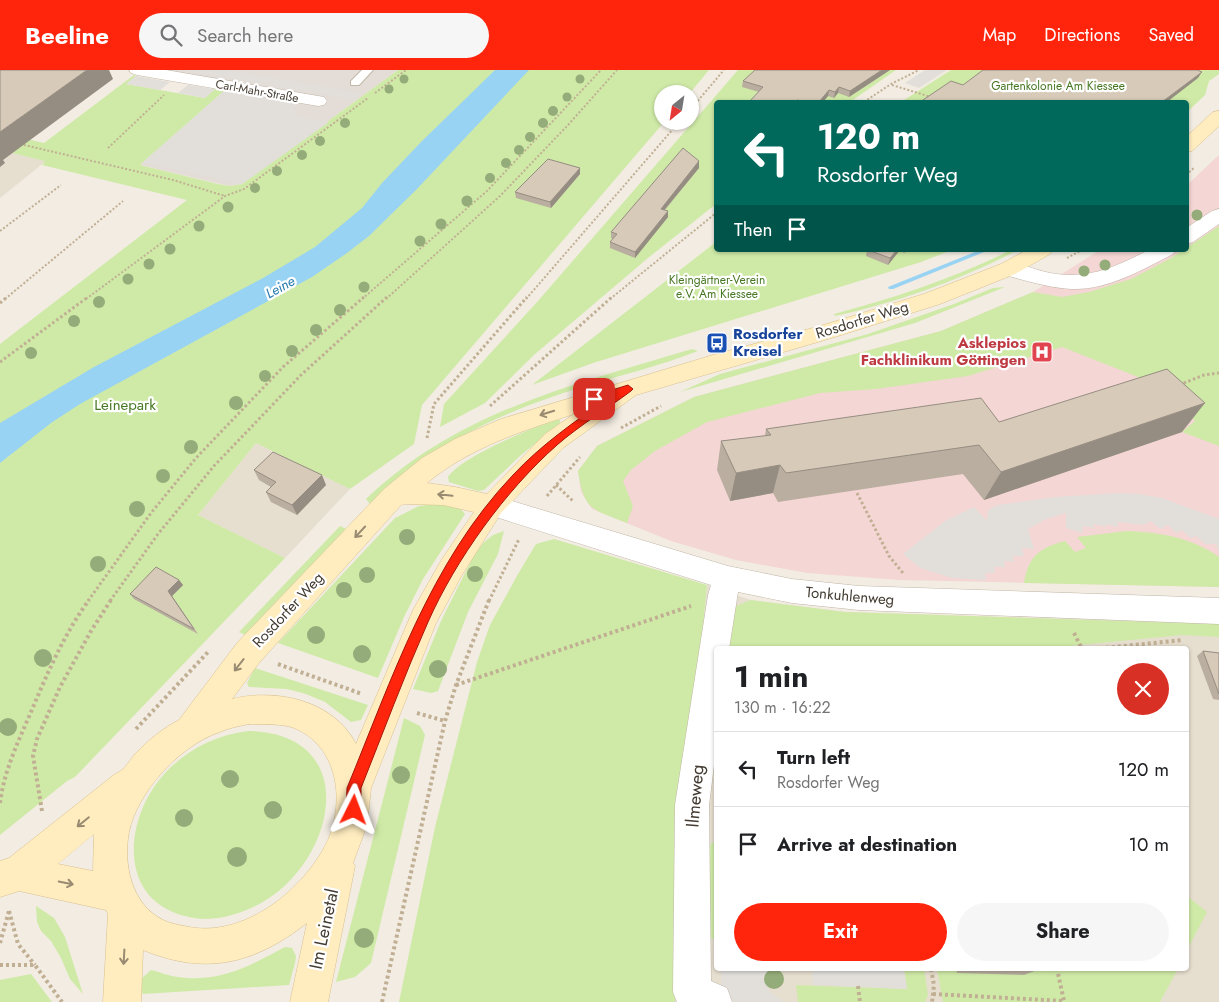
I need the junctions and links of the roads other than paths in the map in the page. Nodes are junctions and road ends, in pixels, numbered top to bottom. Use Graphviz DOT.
graph roads {
  1 [pos="137,70"];
  2 [pos="368,70"];
  3 [pos="355,84"];
  4 [pos="318,101"];
  5 [pos="1219,116"];
  6 [pos="1189,144"];
  7 [pos="1219,215"];
  8 [pos="1189,236"];
  9 [pos="1039,252"];
  10 [pos="1162,252"];
  11 [pos="1008,269"];
  12 [pos="628,389"];
  13 [pos="393,496"];
  14 [pos="492,506"];
  15 [pos="725,587"];
  16 [pos="1219,612"];
  17 [pos="716,646"];
  18 [pos="714,660"];
  19 [pos="190,729"];
  20 [pos="134,780"];
  21 [pos="354,788"];
  22 [pos="339,857"];
  23 [pos="9,876"];
  24 [pos="121,903"];
  25 [pos="122,1002"];
  26 [pos="309,1002"];
  27 [pos="713,1002"];
  1 -- 4 [label="street, Carl-Mahr-Straße"];
  2 -- 3 [label="lane"];
  5 -- 6 [label="main road"];
  7 -- 8 [label="street"];
  9 -- 11 [label="main road, Rosdorfer Weg"];
  10 -- 11 [label="street"];
  11 -- 12 [label="main road, Rosdorfer Weg"];
  12 -- 13 [label="main road, Rosdorfer Weg, one-way"];
  12 -- 14 [label="main road, Rosdorfer Weg"];
  14 -- 13 [label="main road, one-way"];
  13 -- 19 [label="main road, Rosdorfer Weg, one-way"];
  14 -- 15 [label="street, Tonkuhlenweg"];
  14 -- 21 [label="main road, Rosdorfer Weg"];
  15 -- 16 [label="street, Tonkuhlenweg"];
  15 -- 17 [label="street, Ilmeweg"];
  18 -- 27 [label="street, Ilmeweg"];
  19 -- 20 [label="main road"];
  19 -- 21 [label="main road"];
  20 -- 23 [label="main road, one-way"];
  20 -- 24 [label="main road"];
  21 -- 22 [label="main road"];
  22 -- 24 [label="main road"];
  22 -- 26 [label="main road, Im Leinetal"];
  23 -- 24 [label="main road, one-way"];
  24 -- 25 [label="main road, one-way"];
}
